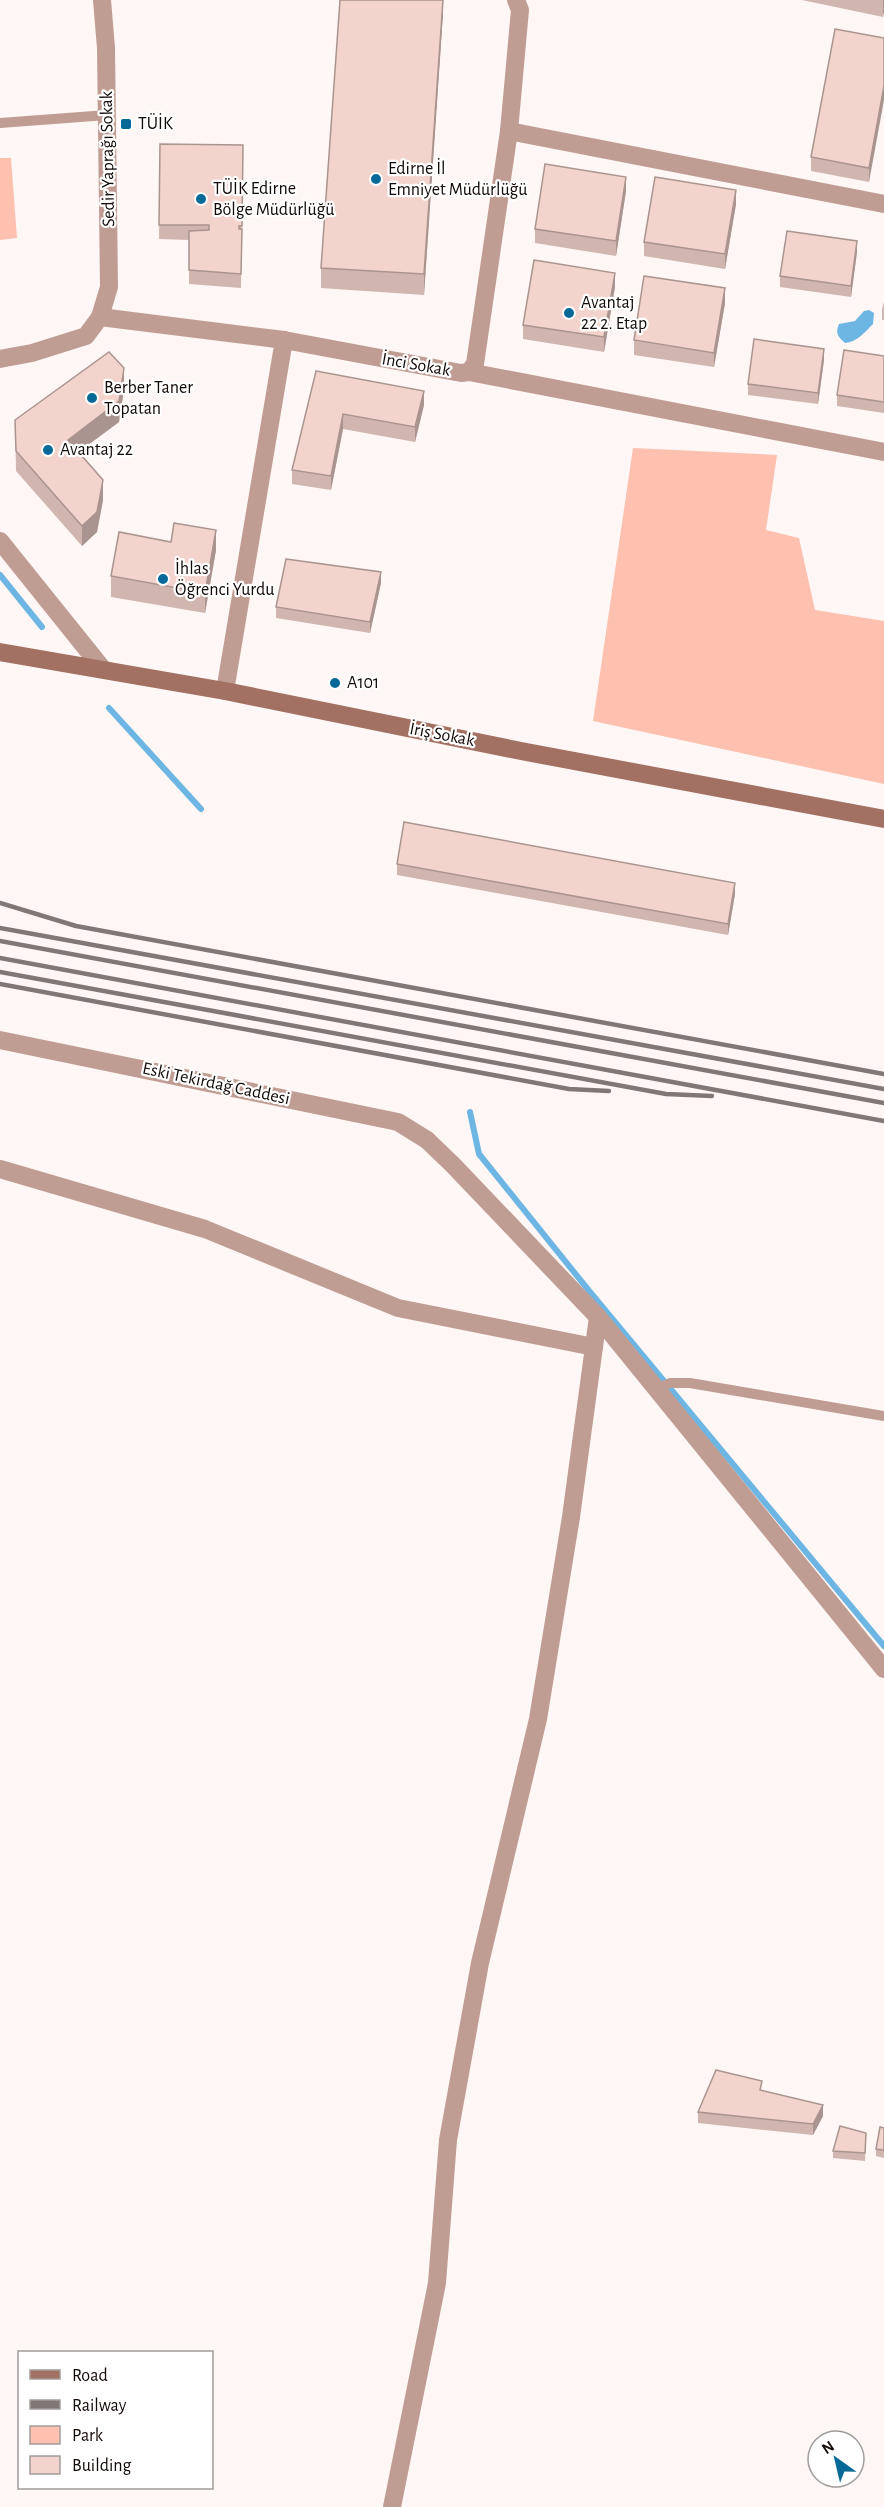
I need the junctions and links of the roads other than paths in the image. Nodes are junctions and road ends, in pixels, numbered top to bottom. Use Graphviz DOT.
graph roads {
  1 [pos="102,0"];
  2 [pos="516,0"];
  3 [pos="107,115"];
  4 [pos="0,123"];
  5 [pos="508,131"];
  6 [pos="884,204"];
  7 [pos="100,317"];
  8 [pos="284,340"];
  9 [pos="0,358"];
  10 [pos="469,372"];
  11 [pos="884,452"];
  12 [pos="0,541"];
  13 [pos="0,652"];
  14 [pos="102,668"];
  15 [pos="225,691"];
  16 [pos="884,819"];
  17 [pos="0,1040"];
  18 [pos="0,1169"];
  19 [pos="598,1317"];
  20 [pos="594,1347"];
  21 [pos="661,1386"];
  22 [pos="884,1416"];
  23 [pos="884,1669"];
  24 [pos="392,2507"];
  1 -- 3 [label="street, Sedir Yaprağı Sokak"];
  2 -- 5 [label="street, İnci Sokak"];
  3 -- 4 [label="lane"];
  3 -- 7 [label="street, Sedir Yaprağı Sokak"];
  5 -- 6 [label="street"];
  5 -- 10 [label="street, İnci Sokak"];
  7 -- 8 [label="street, İnci Sokak"];
  7 -- 9 [label="street"];
  8 -- 10 [label="street, İnci Sokak"];
  8 -- 15 [label="street"];
  10 -- 11 [label="street"];
  12 -- 14 [label="street"];
  13 -- 14 [label="main road, İriş Sokak"];
  14 -- 15 [label="main road, İriş Sokak"];
  15 -- 16 [label="main road, İriş Sokak"];
  17 -- 19 [label="street, Eski Tekirdağ Caddesi"];
  18 -- 20 [label="street"];
  19 -- 20 [label="street"];
  19 -- 21 [label="street, Eski Tekirdağ Caddesi"];
  20 -- 24 [label="street"];
  21 -- 22 [label="lane"];
  21 -- 23 [label="street, Eski Tekirdağ Caddesi"];
}
